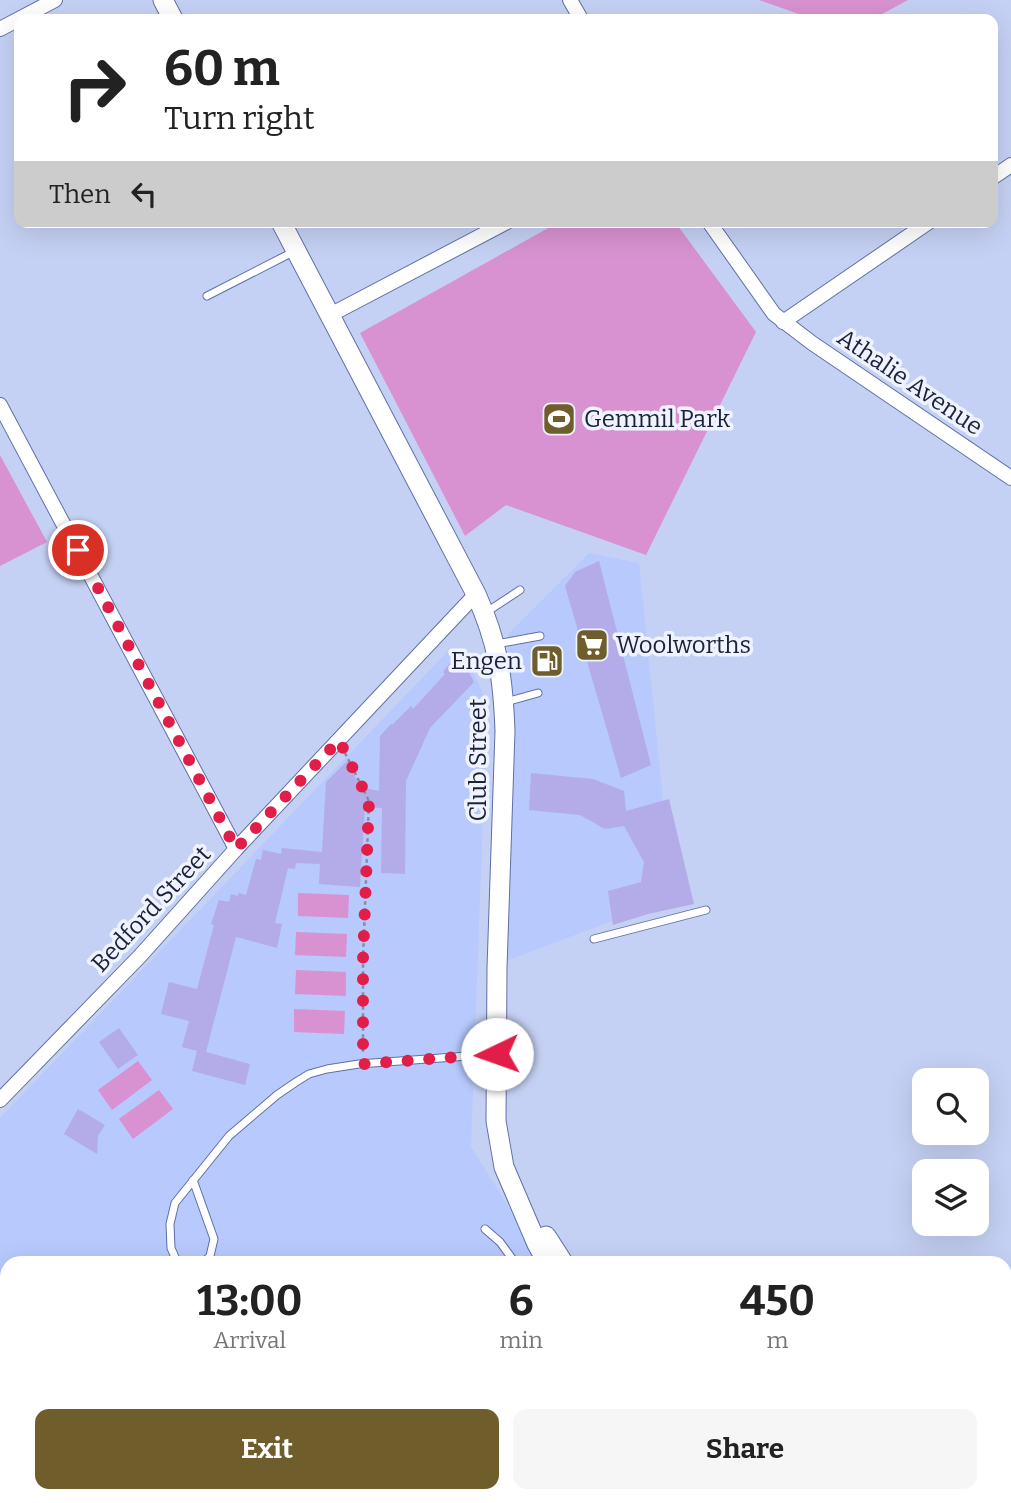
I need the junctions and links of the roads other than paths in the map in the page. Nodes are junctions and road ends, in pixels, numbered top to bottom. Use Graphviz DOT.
graph roads {
  1 [pos="55,0"];
  2 [pos="28,14"];
  3 [pos="284,228"];
  4 [pos="496,228"];
  5 [pos="713,228"];
  6 [pos="920,228"];
  7 [pos="296,251"];
  8 [pos="207,296"];
  9 [pos="330,315"];
  10 [pos="783,322"];
  11 [pos="0,405"];
  12 [pos="1011,478"];
  13 [pos="520,590"];
  14 [pos="476,594"];
  15 [pos="485,613"];
  16 [pos="540,636"];
  17 [pos="495,644"];
  18 [pos="538,692"];
  19 [pos="504,703"];
  20 [pos="236,849"];
  21 [pos="706,910"];
  22 [pos="594,939"];
  23 [pos="497,1054"];
  24 [pos="0,1100"];
  25 [pos="193,1180"];
  26 [pos="527,1220"];
  27 [pos="485,1229"];
  28 [pos="175,1256"];
  29 [pos="210,1256"];
  30 [pos="510,1256"];
  31 [pos="544,1256"];
  32 [pos="559,1256"];
  1 -- 2 [label="street"];
  3 -- 7 [label="main road, Club Street"];
  4 -- 9 [label="street"];
  5 -- 10 [label="street, Athalie Avenue"];
  6 -- 10 [label="street"];
  7 -- 8 [label="lane"];
  7 -- 9 [label="main road, Club Street"];
  9 -- 14 [label="main road, Club Street"];
  10 -- 12 [label="street, Athalie Avenue"];
  11 -- 20 [label="street"];
  13 -- 15 [label="lane"];
  14 -- 15 [label="main road, Club Street"];
  14 -- 20 [label="street, Bedford Street"];
  15 -- 17 [label="main road, Club Street"];
  16 -- 17 [label="lane"];
  17 -- 19 [label="main road, Club Street"];
  18 -- 19 [label="lane"];
  19 -- 23 [label="main road, Club Street"];
  20 -- 24 [label="street, Bedford Street"];
  21 -- 22 [label="lane"];
  23 -- 25 [label="lane"];
  23 -- 26 [label="main road, Club Street"];
  25 -- 28 [label="lane"];
  25 -- 29 [label="lane"];
  26 -- 31 [label="main road, Club Street"];
  26 -- 32 [label="main road, Club Street"];
  27 -- 30 [label="lane"];
}
